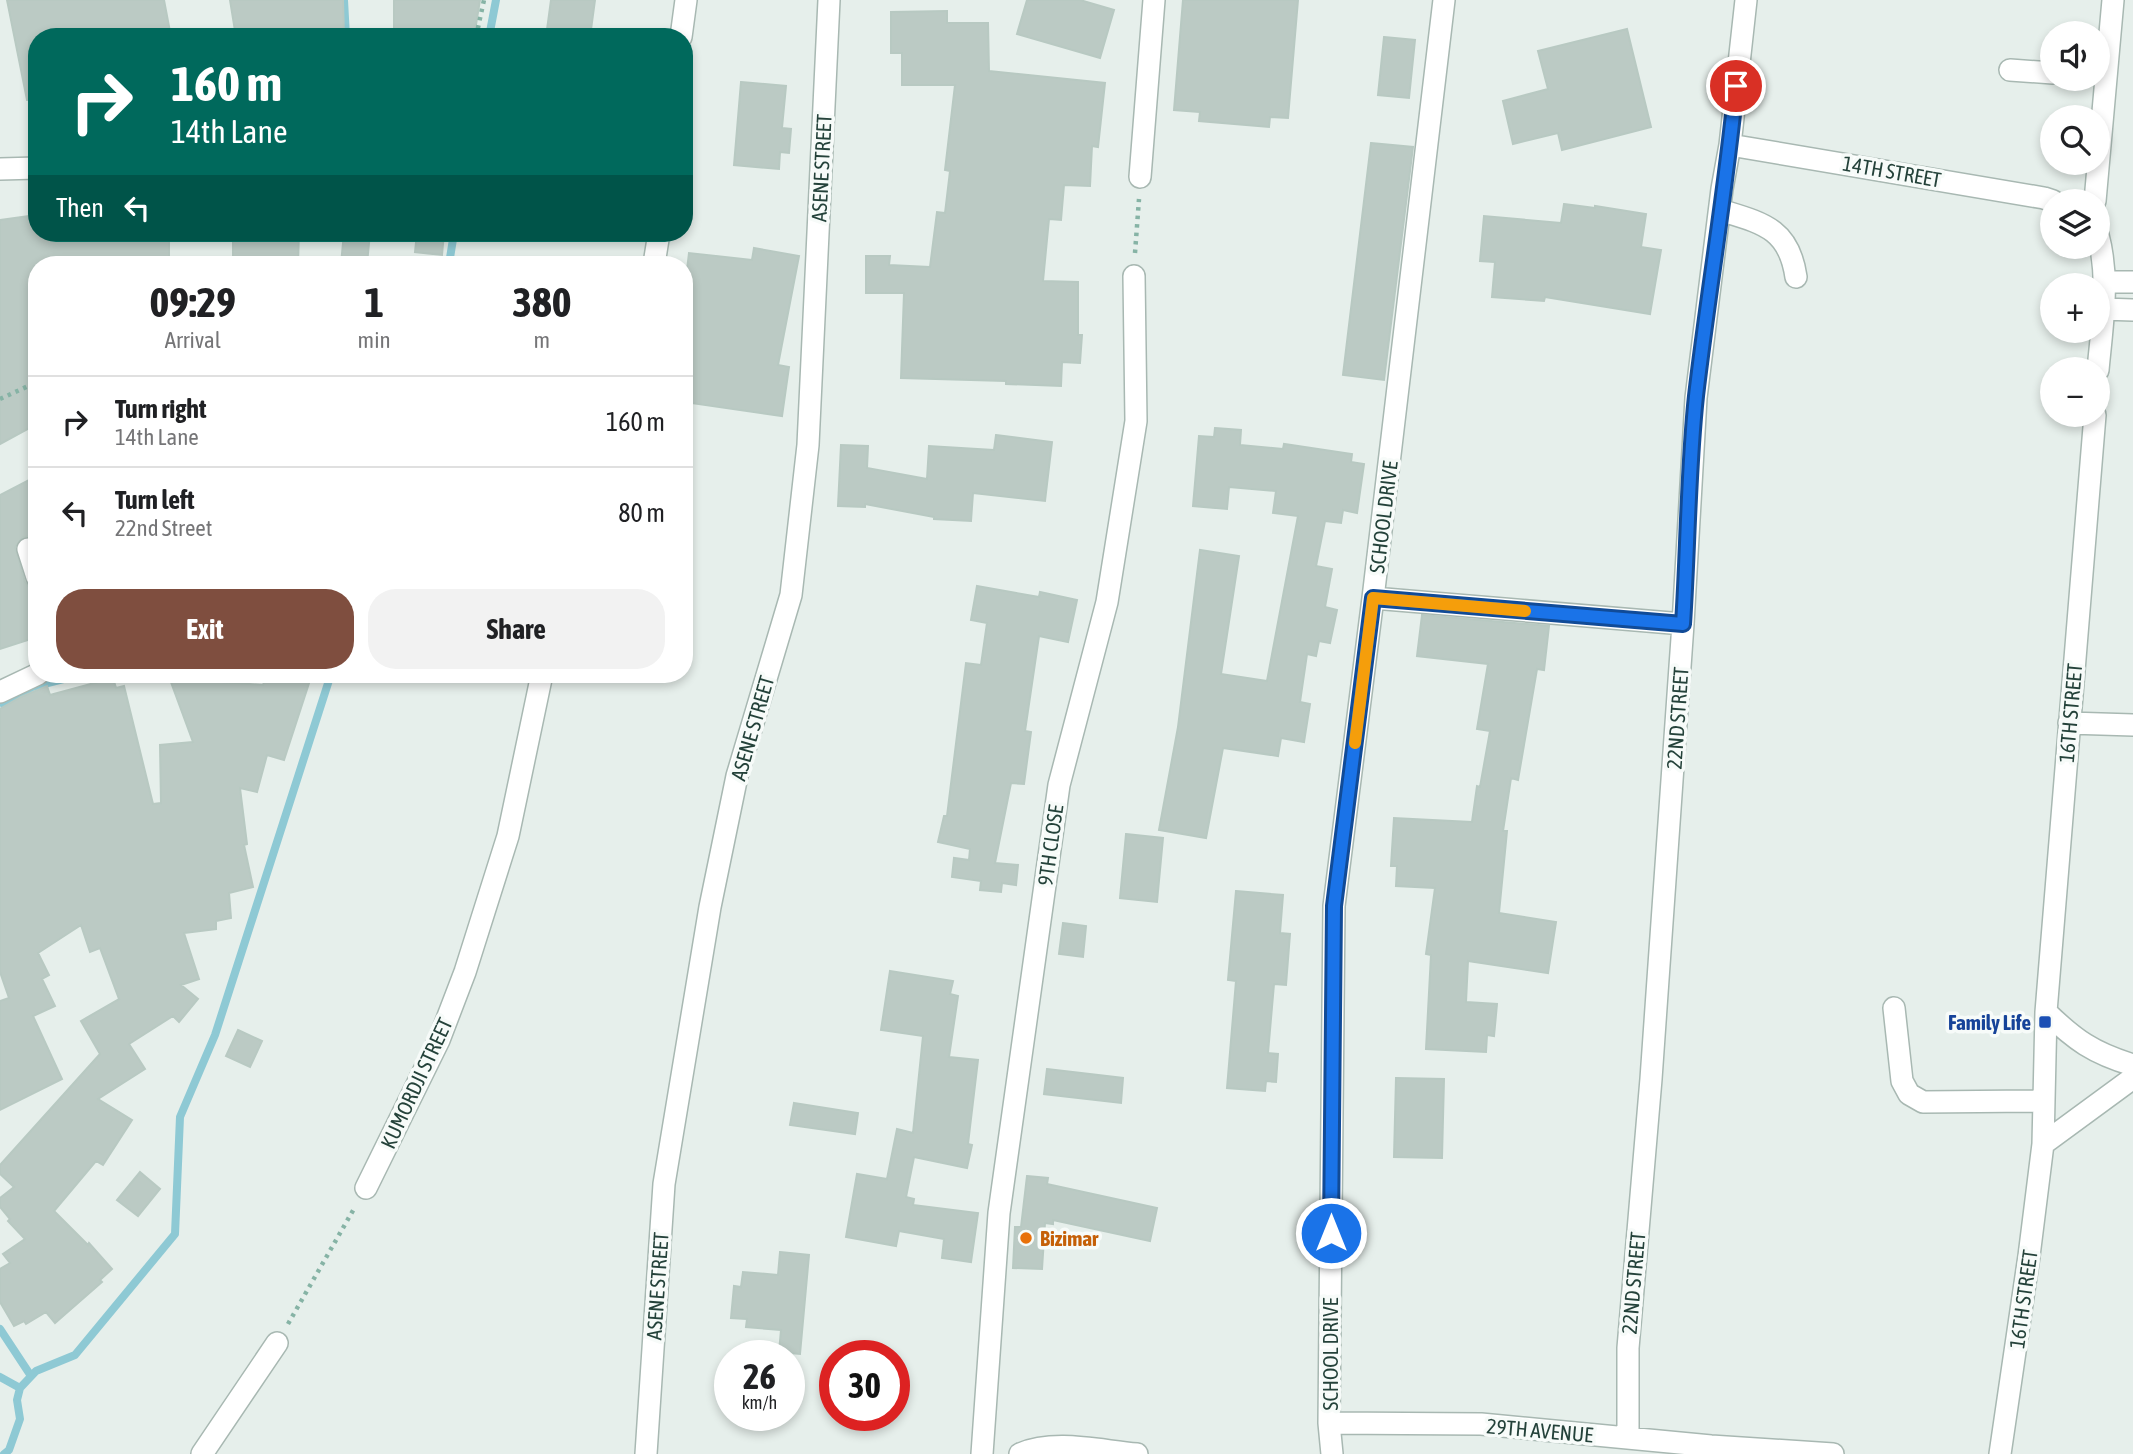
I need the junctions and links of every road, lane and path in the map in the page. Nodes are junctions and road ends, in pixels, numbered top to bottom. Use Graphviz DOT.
graph roads {
  1 [pos="484,0"];
  2 [pos="686,0"];
  3 [pos="829,0"];
  4 [pos="1154,0"];
  5 [pos="1444,0"];
  6 [pos="1746,0"];
  7 [pos="2113,0"];
  8 [pos="2110,21"];
  9 [pos="478,28"];
  10 [pos="682,28"];
  11 [pos="2010,70"];
  12 [pos="2040,72"];
  13 [pos="2101,91"];
  14 [pos="1730,145"];
  15 [pos="28,168"];
  16 [pos="0,169"];
  17 [pos="1140,177"];
  18 [pos="2096,189"];
  19 [pos="2040,197"];
  20 [pos="1720,210"];
  21 [pos="1134,276"];
  22 [pos="1796,277"];
  23 [pos="2110,282"];
  24 [pos="2133,282"];
  25 [pos="2110,309"];
  26 [pos="2133,310"];
  27 [pos="28,386"];
  28 [pos="0,399"];
  29 [pos="2094,427"];
  30 [pos="1373,598"];
  31 [pos="1683,624"];
  32 [pos="28,678"];
  33 [pos="540,683"];
  34 [pos="0,691"];
  35 [pos="2069,723"];
  36 [pos="2133,725"];
  37 [pos="1894,1008"];
  38 [pos="2046,1012"];
  39 [pos="2133,1065"];
  40 [pos="2133,1078"];
  41 [pos="2044,1101"];
  42 [pos="2043,1144"];
  43 [pos="366,1188"];
  44 [pos="277,1343"];
  45 [pos="1329,1423"];
  46 [pos="1628,1437"];
  47 [pos="1711,1450"];
  48 [pos="202,1454"];
  49 [pos="646,1454"];
  50 [pos="982,1454"];
  51 [pos="1020,1454"];
  52 [pos="1137,1454"];
  53 [pos="1332,1454"];
  54 [pos="1833,1454"];
  55 [pos="2000,1454"];
  1 -- 9 [label="path"];
  2 -- 10 [label="street"];
  3 -- 49 [label="street, ASENE STREET"];
  4 -- 17 [label="street"];
  5 -- 30 [label="street, SCHOOL DRIVE"];
  6 -- 14 [label="street, 22ND STREET"];
  7 -- 8 [label="street"];
  11 -- 12 [label="street"];
  13 -- 18 [label="street"];
  14 -- 19 [label="street, 14TH STREET"];
  14 -- 20 [label="street, 22ND STREET"];
  15 -- 16 [label="street"];
  17 -- 21 [label="path"];
  20 -- 22 [label="street"];
  20 -- 31 [label="street, 22ND STREET"];
  21 -- 50 [label="street, 9TH CLOSE"];
  23 -- 24 [label="street"];
  25 -- 26 [label="street"];
  27 -- 28 [label="path"];
  29 -- 35 [label="street, 16TH STREET"];
  30 -- 31 [label="street"];
  30 -- 45 [label="street, SCHOOL DRIVE"];
  31 -- 46 [label="street, 22ND STREET"];
  32 -- 34 [label="street"];
  33 -- 43 [label="street, KUMORDJI STREET"];
  35 -- 36 [label="street"];
  35 -- 38 [label="street, 16TH STREET"];
  37 -- 41 [label="street"];
  38 -- 39 [label="street"];
  38 -- 41 [label="street, 16TH STREET"];
  40 -- 42 [label="street"];
  41 -- 42 [label="street, 16TH STREET"];
  42 -- 55 [label="street, 16TH STREET"];
  43 -- 44 [label="path"];
  44 -- 48 [label="street"];
  45 -- 46 [label="street, 29TH AVENUE"];
  45 -- 53 [label="street, SCHOOL DRIVE"];
  46 -- 47 [label="street, 29TH AVENUE"];
  47 -- 54 [label="street, 29TH AVENUE"];
  51 -- 52 [label="street"];
}
